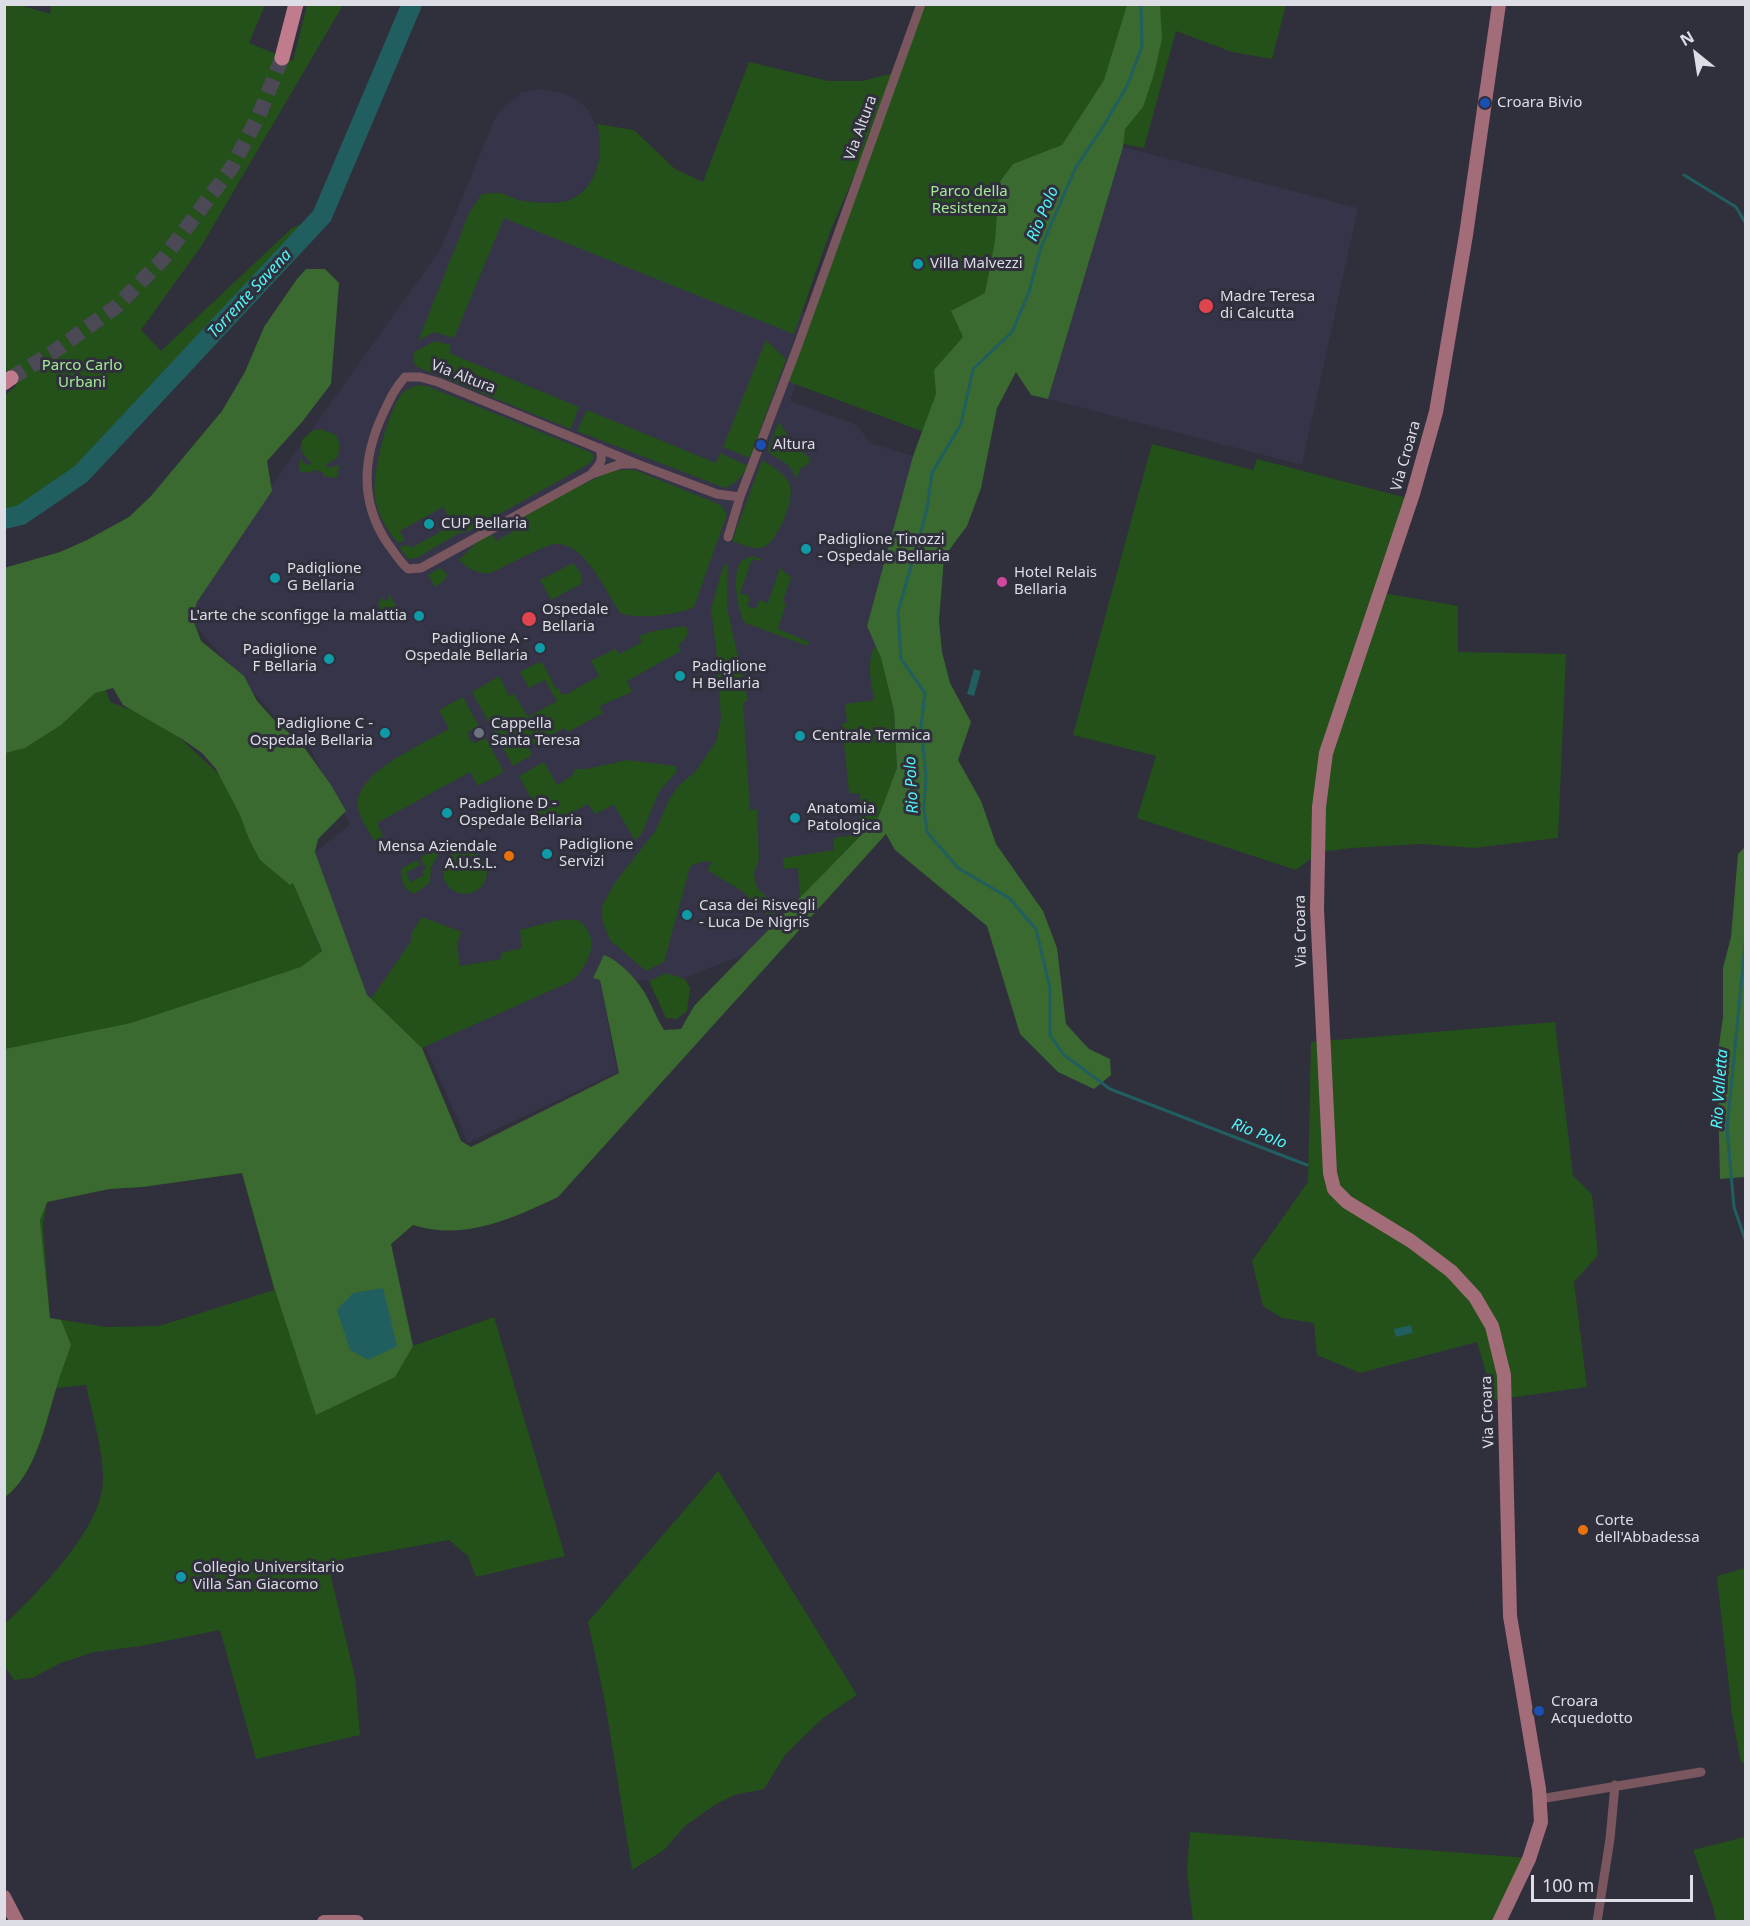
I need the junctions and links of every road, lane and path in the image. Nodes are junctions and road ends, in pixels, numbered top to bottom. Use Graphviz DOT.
graph roads {
  1 [pos="286,4"];
  2 [pos="296,4"];
  3 [pos="921,4"];
  4 [pos="1499,4"];
  5 [pos="600,448"];
  6 [pos="637,464"];
  7 [pos="592,474"];
  8 [pos="740,496"];
  9 [pos="728,537"];
  10 [pos="1701,1772"];
  11 [pos="1615,1785"];
  12 [pos="1540,1799"];
  13 [pos="4,1897"];
  14 [pos="17,1922"];
  15 [pos="324,1922"];
  16 [pos="357,1922"];
  17 [pos="1499,1922"];
  18 [pos="1598,1922"];
  1 -- 2 [label="main road"];
  3 -- 8 [label="street, Via Altura"];
  4 -- 12 [label="street, Via Croara"];
  5 -- 6 [label="street, Via Altura"];
  5 -- 7 [label="street"];
  5 -- 7 [label="street, Via Altura"];
  6 -- 7 [label="street, Via Altura"];
  6 -- 8 [label="street, Via Altura"];
  8 -- 9 [label="street, Via Altura"];
  10 -- 11 [label="street"];
  11 -- 12 [label="street"];
  11 -- 18 [label="street"];
  12 -- 17 [label="street, Via Croara"];
  13 -- 14 [label="street"];
  15 -- 16 [label="street"];
}
